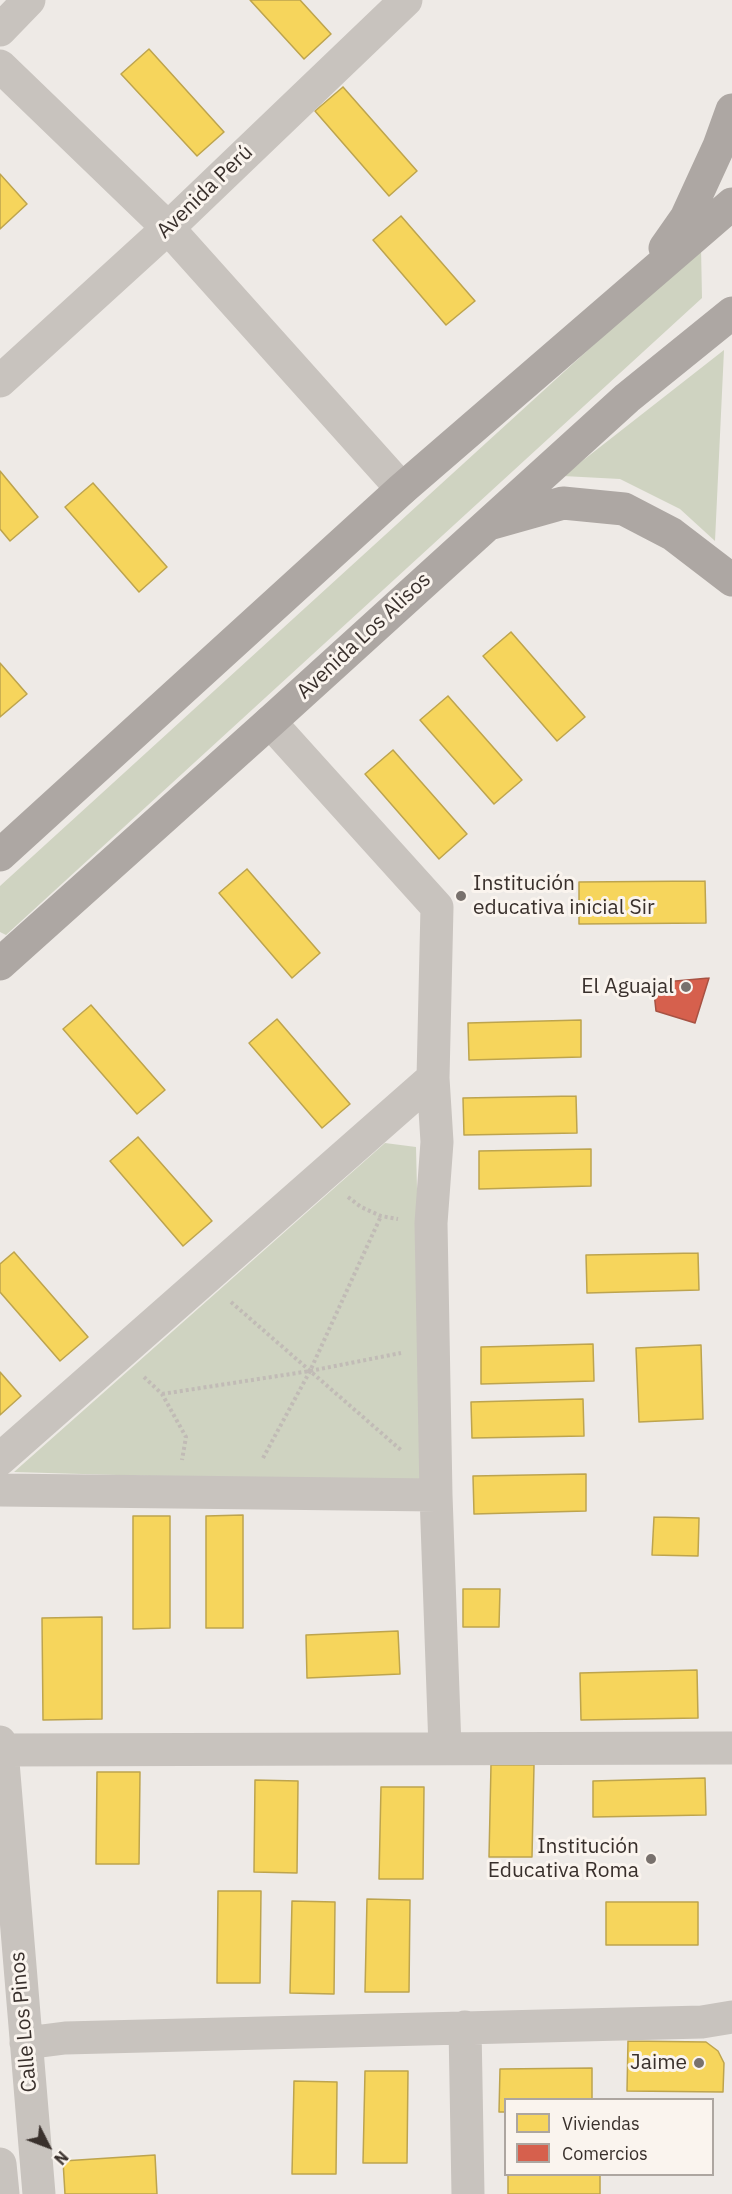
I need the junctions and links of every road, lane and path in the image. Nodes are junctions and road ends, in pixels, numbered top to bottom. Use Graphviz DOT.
graph roads {
  1 [pos="29,0"];
  2 [pos="406,0"];
  3 [pos="0,30"];
  4 [pos="0,66"];
  5 [pos="732,110"];
  6 [pos="732,204"];
  7 [pos="168,228"];
  8 [pos="640,284"];
  9 [pos="732,313"];
  10 [pos="0,381"];
  11 [pos="402,489"];
  12 [pos="484,526"];
  13 [pos="732,580"];
  14 [pos="270,722"];
  15 [pos="0,855"];
  16 [pos="0,964"];
  17 [pos="434,1078"];
  18 [pos="322,1177"];
  19 [pos="381,1216"];
  20 [pos="431,1223"];
  21 [pos="205,1279"];
  22 [pos="434,1347"];
  23 [pos="118,1355"];
  24 [pos="310,1371"];
  25 [pos="162,1394"];
  26 [pos="0,1459"];
  27 [pos="436,1488"];
  28 [pos="0,1490"];
  29 [pos="176,1492"];
  30 [pos="245,1493"];
  31 [pos="1,1746"];
  32 [pos="445,1748"];
  33 [pos="732,1748"];
  34 [pos="732,2018"];
  35 [pos="465,2027"];
  36 [pos="26,2043"];
  37 [pos="0,2164"];
  38 [pos="3,2194"];
  39 [pos="39,2194"];
  40 [pos="468,2194"];
  1 -- 3 [label="street"];
  2 -- 7 [label="street, Avenida Perú"];
  4 -- 7 [label="street"];
  5 -- 8 [label="main road"];
  6 -- 8 [label="main road"];
  7 -- 10 [label="street, Avenida Perú"];
  7 -- 11 [label="street"];
  8 -- 11 [label="main road"];
  9 -- 12 [label="main road, Avenida Los Alisos"];
  11 -- 15 [label="main road"];
  12 -- 13 [label="main road"];
  12 -- 14 [label="main road, Avenida Los Alisos"];
  14 -- 16 [label="main road, Avenida Los Alisos"];
  14 -- 17 [label="street"];
  17 -- 18 [label="street"];
  17 -- 20 [label="street"];
  18 -- 19 [label="path"];
  18 -- 21 [label="street"];
  19 -- 20 [label="path"];
  19 -- 24 [label="path"];
  20 -- 22 [label="street"];
  21 -- 23 [label="street"];
  21 -- 24 [label="path"];
  22 -- 24 [label="path"];
  22 -- 27 [label="street"];
  23 -- 25 [label="path"];
  23 -- 26 [label="street"];
  24 -- 25 [label="path"];
  24 -- 27 [label="path"];
  24 -- 30 [label="path"];
  25 -- 29 [label="path"];
  27 -- 30 [label="street"];
  27 -- 32 [label="street"];
  28 -- 29 [label="street"];
  29 -- 30 [label="street"];
  31 -- 32 [label="street"];
  31 -- 36 [label="street, Calle Los Pinos"];
  32 -- 33 [label="street"];
  34 -- 35 [label="street"];
  35 -- 36 [label="street"];
  35 -- 40 [label="street"];
  36 -- 39 [label="street, Calle Los Pinos"];
  37 -- 38 [label="street"];
}
